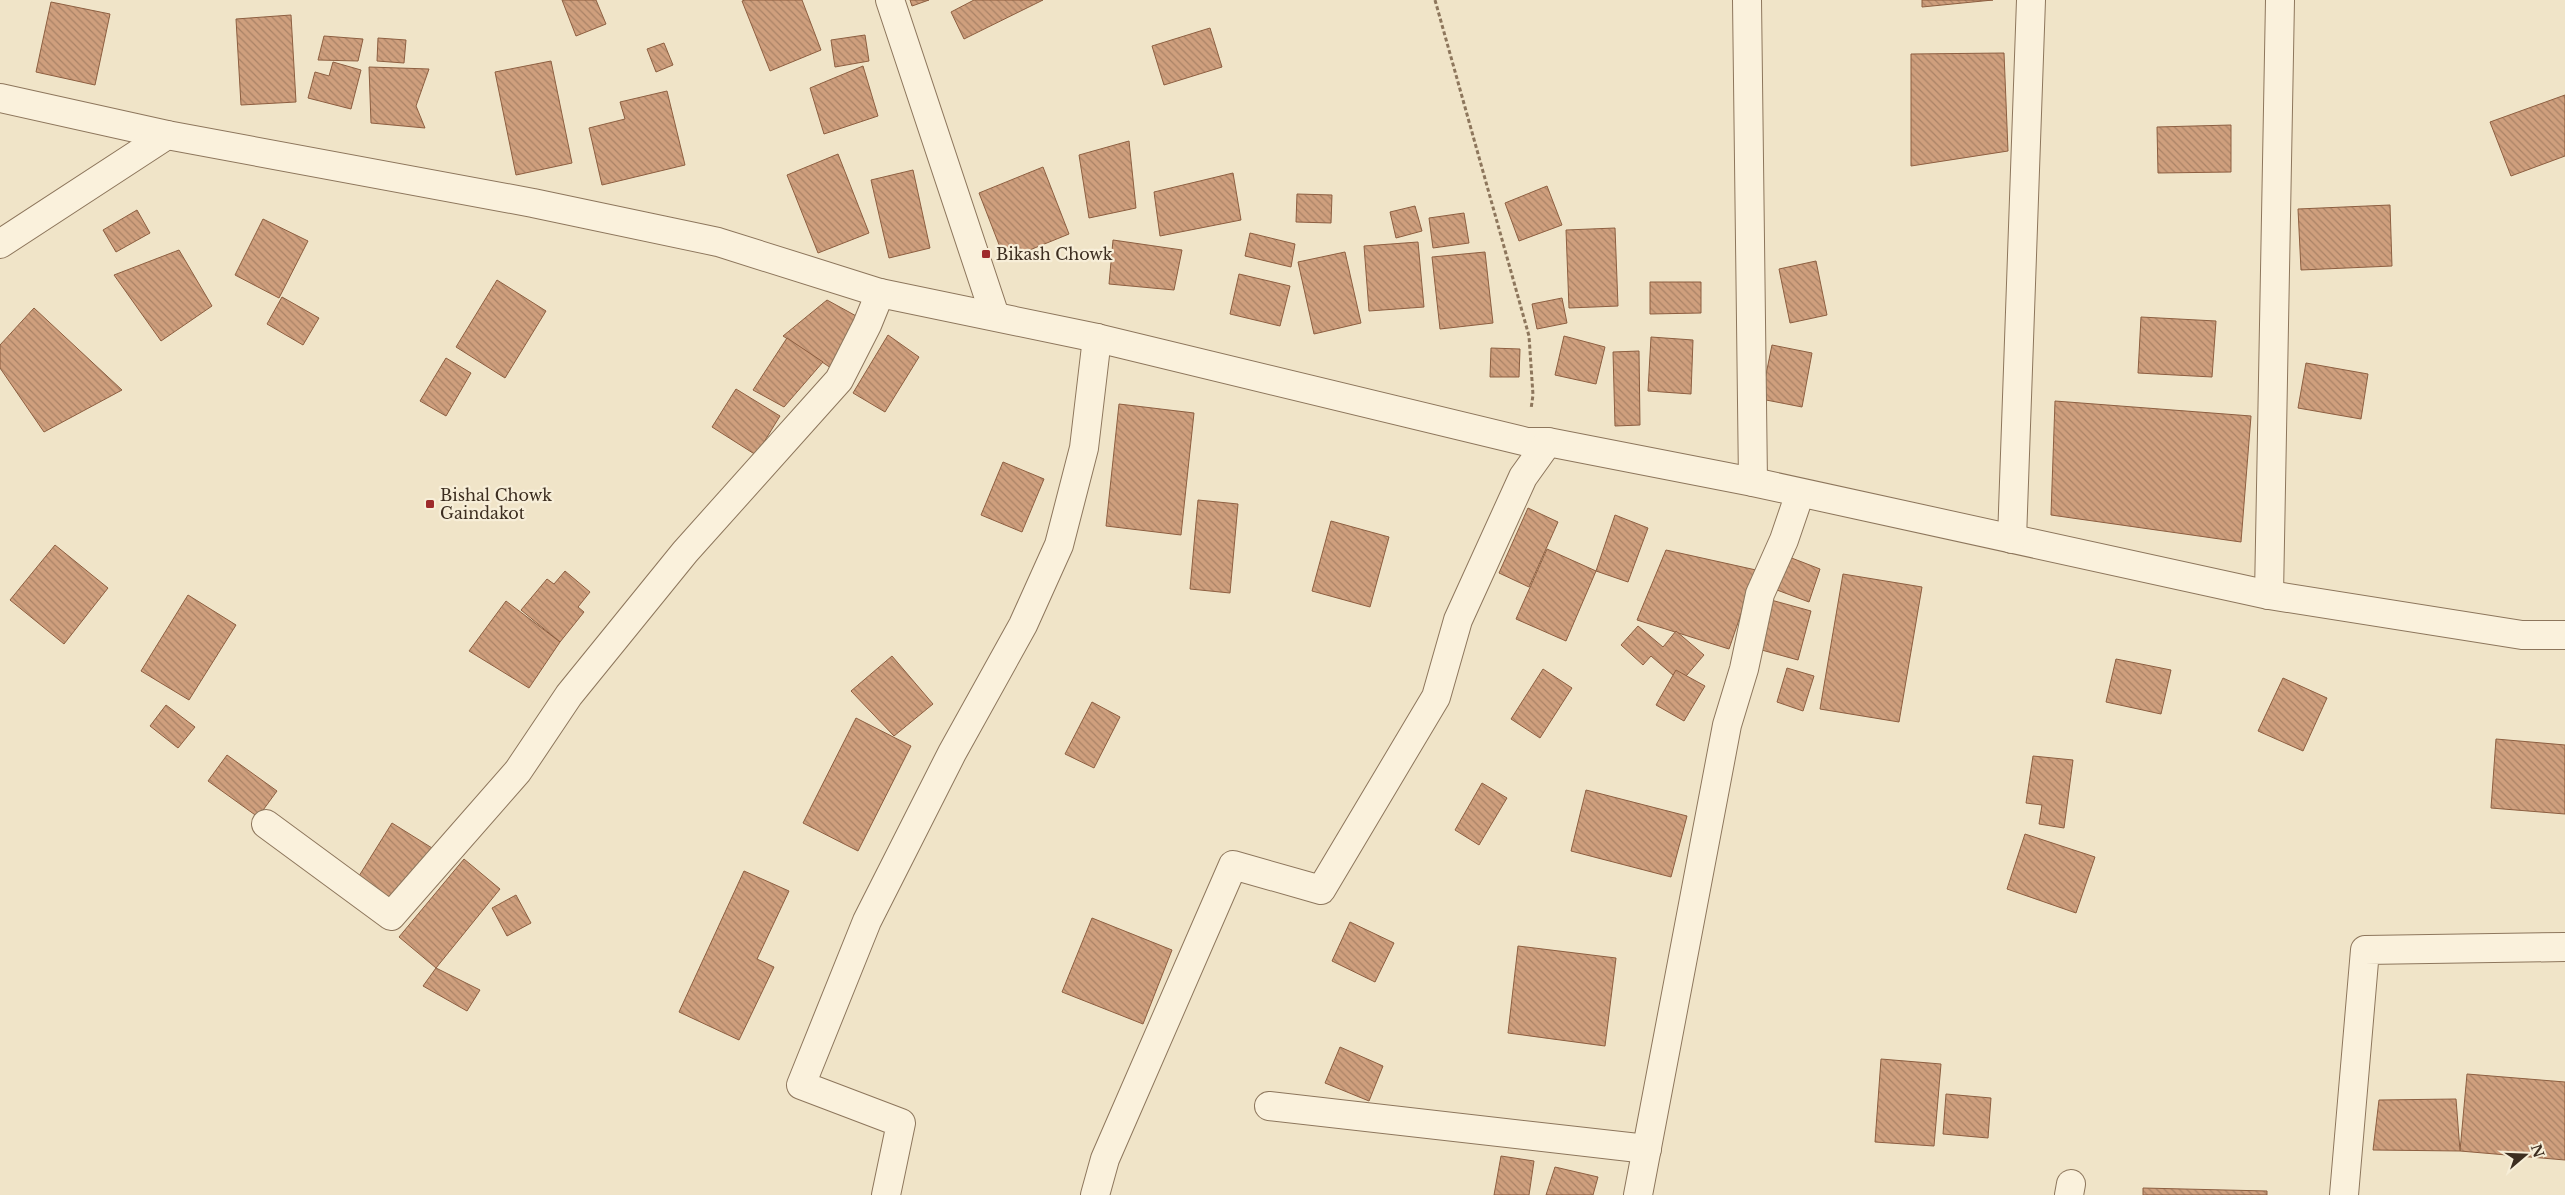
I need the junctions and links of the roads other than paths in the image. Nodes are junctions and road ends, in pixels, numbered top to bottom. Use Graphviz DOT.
graph roads {
  1 [pos="890,0"];
  2 [pos="1747,0"];
  3 [pos="2031,0"];
  4 [pos="2280,0"];
  5 [pos="0,98"];
  6 [pos="167,135"];
  7 [pos="0,244"];
  8 [pos="880,293"];
  9 [pos="995,316"];
  10 [pos="1097,338"];
  11 [pos="1538,442"];
  12 [pos="1753,482"];
  13 [pos="1800,493"];
  14 [pos="2012,539"];
  15 [pos="2268,595"];
  16 [pos="2565,634"];
  17 [pos="266,824"];
  18 [pos="2565,947"];
  19 [pos="1270,1106"];
  20 [pos="1647,1149"];
  21 [pos="886,1195"];
  22 [pos="1095,1195"];
  23 [pos="1638,1195"];
  24 [pos="2344,1195"];
  1 -- 9 [label="street"];
  2 -- 12 [label="street"];
  3 -- 14 [label="street"];
  4 -- 15 [label="street"];
  5 -- 6 [label="street"];
  6 -- 7 [label="street"];
  6 -- 8 [label="street"];
  8 -- 9 [label="street"];
  8 -- 17 [label="street"];
  9 -- 10 [label="street"];
  10 -- 11 [label="street"];
  10 -- 21 [label="street"];
  11 -- 12 [label="street"];
  11 -- 22 [label="street"];
  12 -- 13 [label="street"];
  13 -- 14 [label="street"];
  13 -- 20 [label="street"];
  14 -- 15 [label="street"];
  15 -- 16 [label="street"];
  18 -- 24 [label="street"];
  19 -- 20 [label="street"];
  20 -- 23 [label="street"];
}
